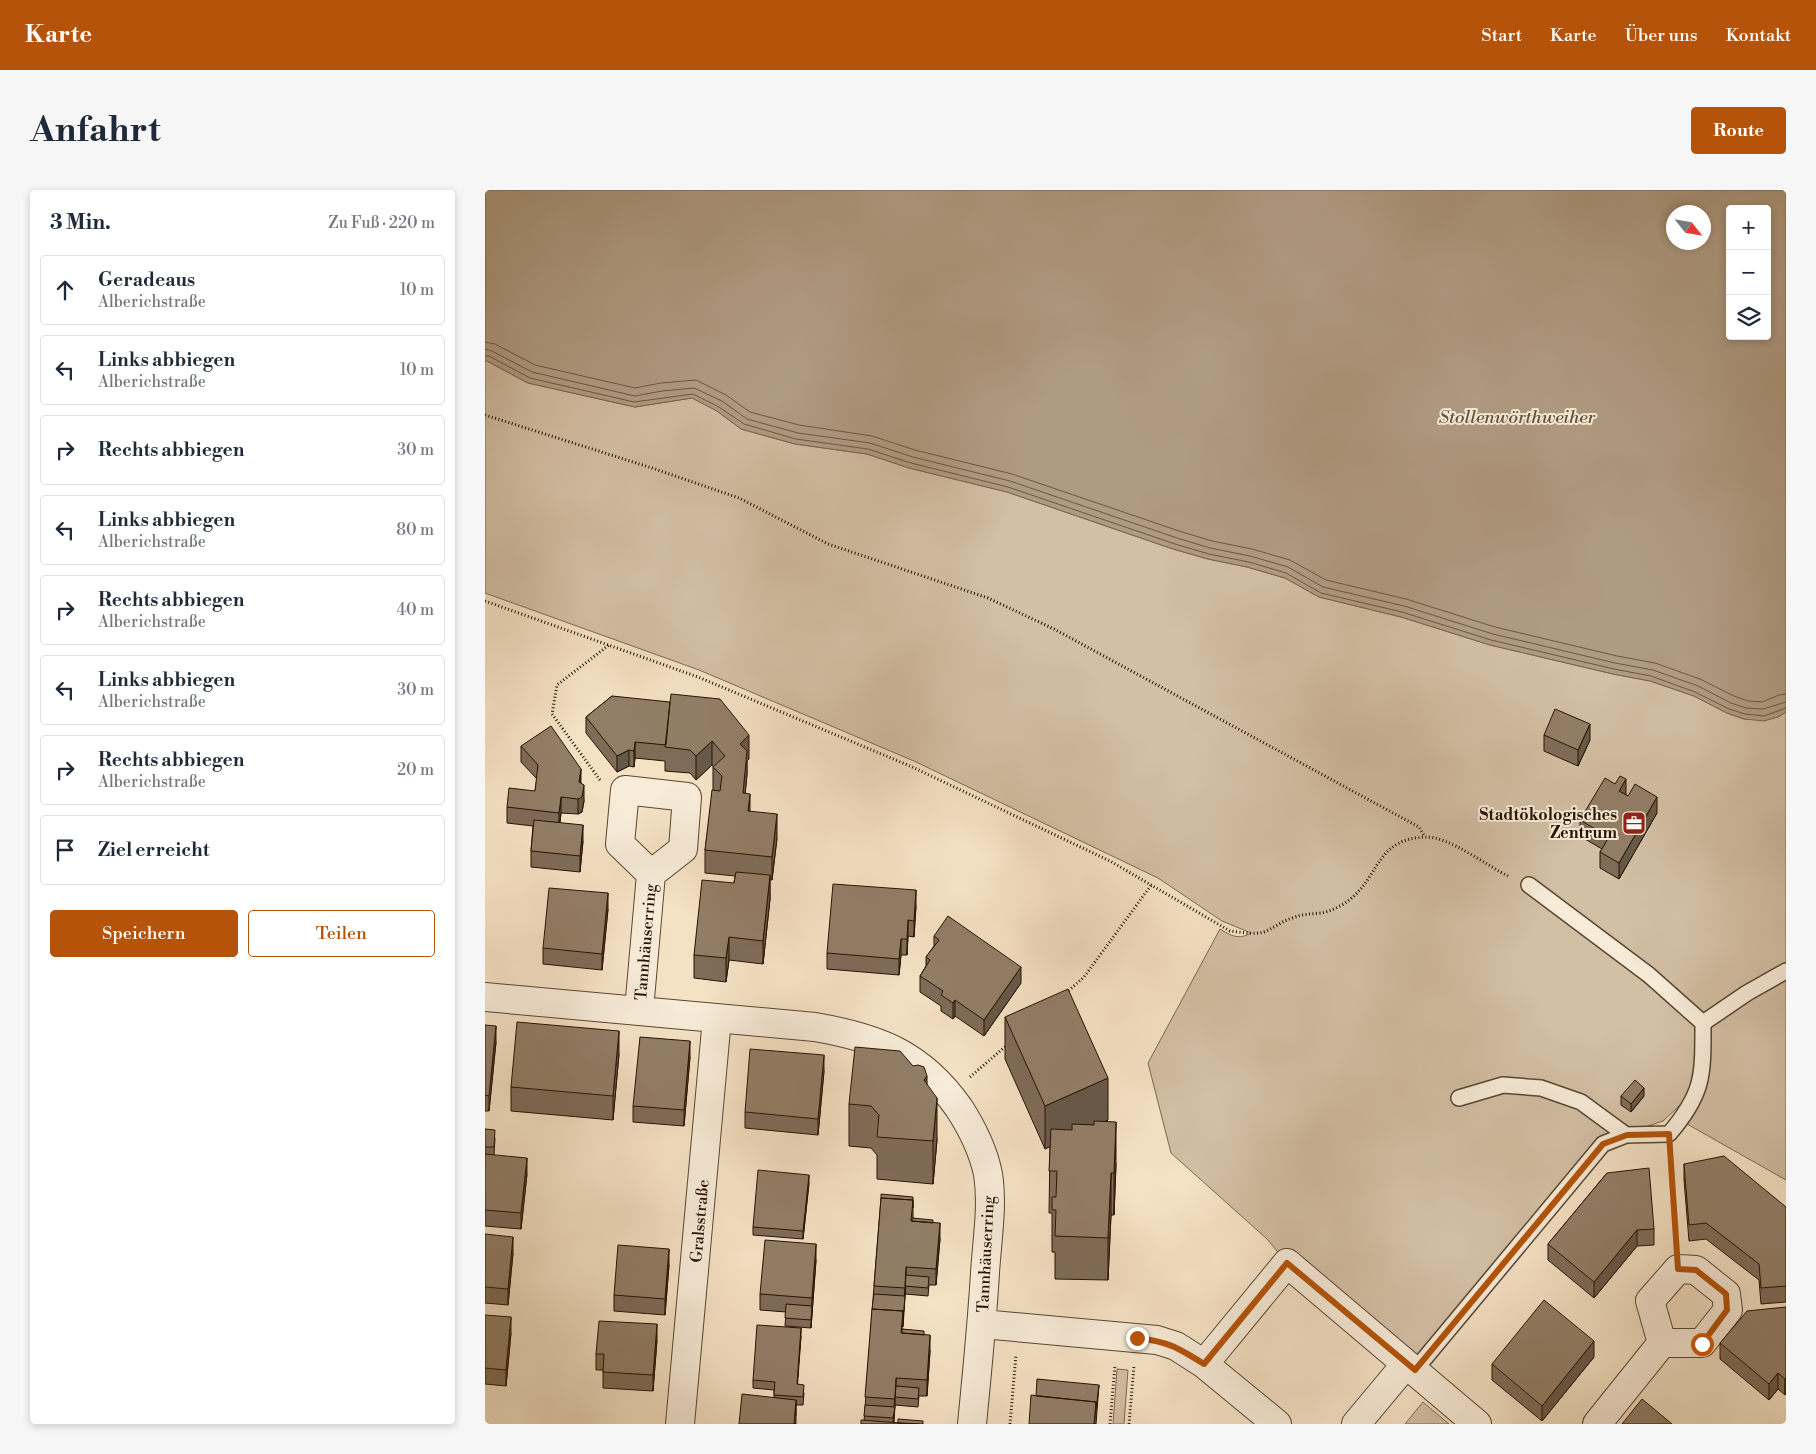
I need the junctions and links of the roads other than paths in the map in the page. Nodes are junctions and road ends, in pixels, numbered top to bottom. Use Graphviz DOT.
graph roads {
  1 [pos="651,874"];
  2 [pos="1529,885"];
  3 [pos="1786,971"];
  4 [pos="485,997"];
  5 [pos="639,1010"];
  6 [pos="717,1018"];
  7 [pos="1703,1024"];
  8 [pos="1459,1098"];
  9 [pos="1627,1135"];
  10 [pos="982,1324"];
  11 [pos="1662,1343"];
  12 [pos="1204,1364"];
  13 [pos="1411,1367"];
  14 [pos="681,1424"];
  15 [pos="972,1424"];
  16 [pos="1277,1424"];
  17 [pos="1356,1424"];
  18 [pos="1477,1424"];
  19 [pos="1597,1424"];
  1 -- 1 [label="street, Tannhäuserring"];
  1 -- 5 [label="street, Tannhäuserring"];
  2 -- 7 [label="lane"];
  3 -- 7 [label="lane"];
  4 -- 5 [label="street, Tannhäuserring"];
  5 -- 6 [label="street, Tannhäuserring"];
  6 -- 10 [label="street, Tannhäuserring"];
  6 -- 14 [label="street, Gralsstraße"];
  7 -- 9 [label="lane"];
  8 -- 9 [label="lane"];
  9 -- 13 [label="lane"];
  10 -- 12 [label="street"];
  10 -- 15 [label="street, Tannhäuserring"];
  11 -- 11 [label="street"];
  11 -- 19 [label="street"];
  12 -- 13 [label="street"];
  12 -- 16 [label="street"];
  13 -- 17 [label="street"];
  13 -- 18 [label="street"];
}
